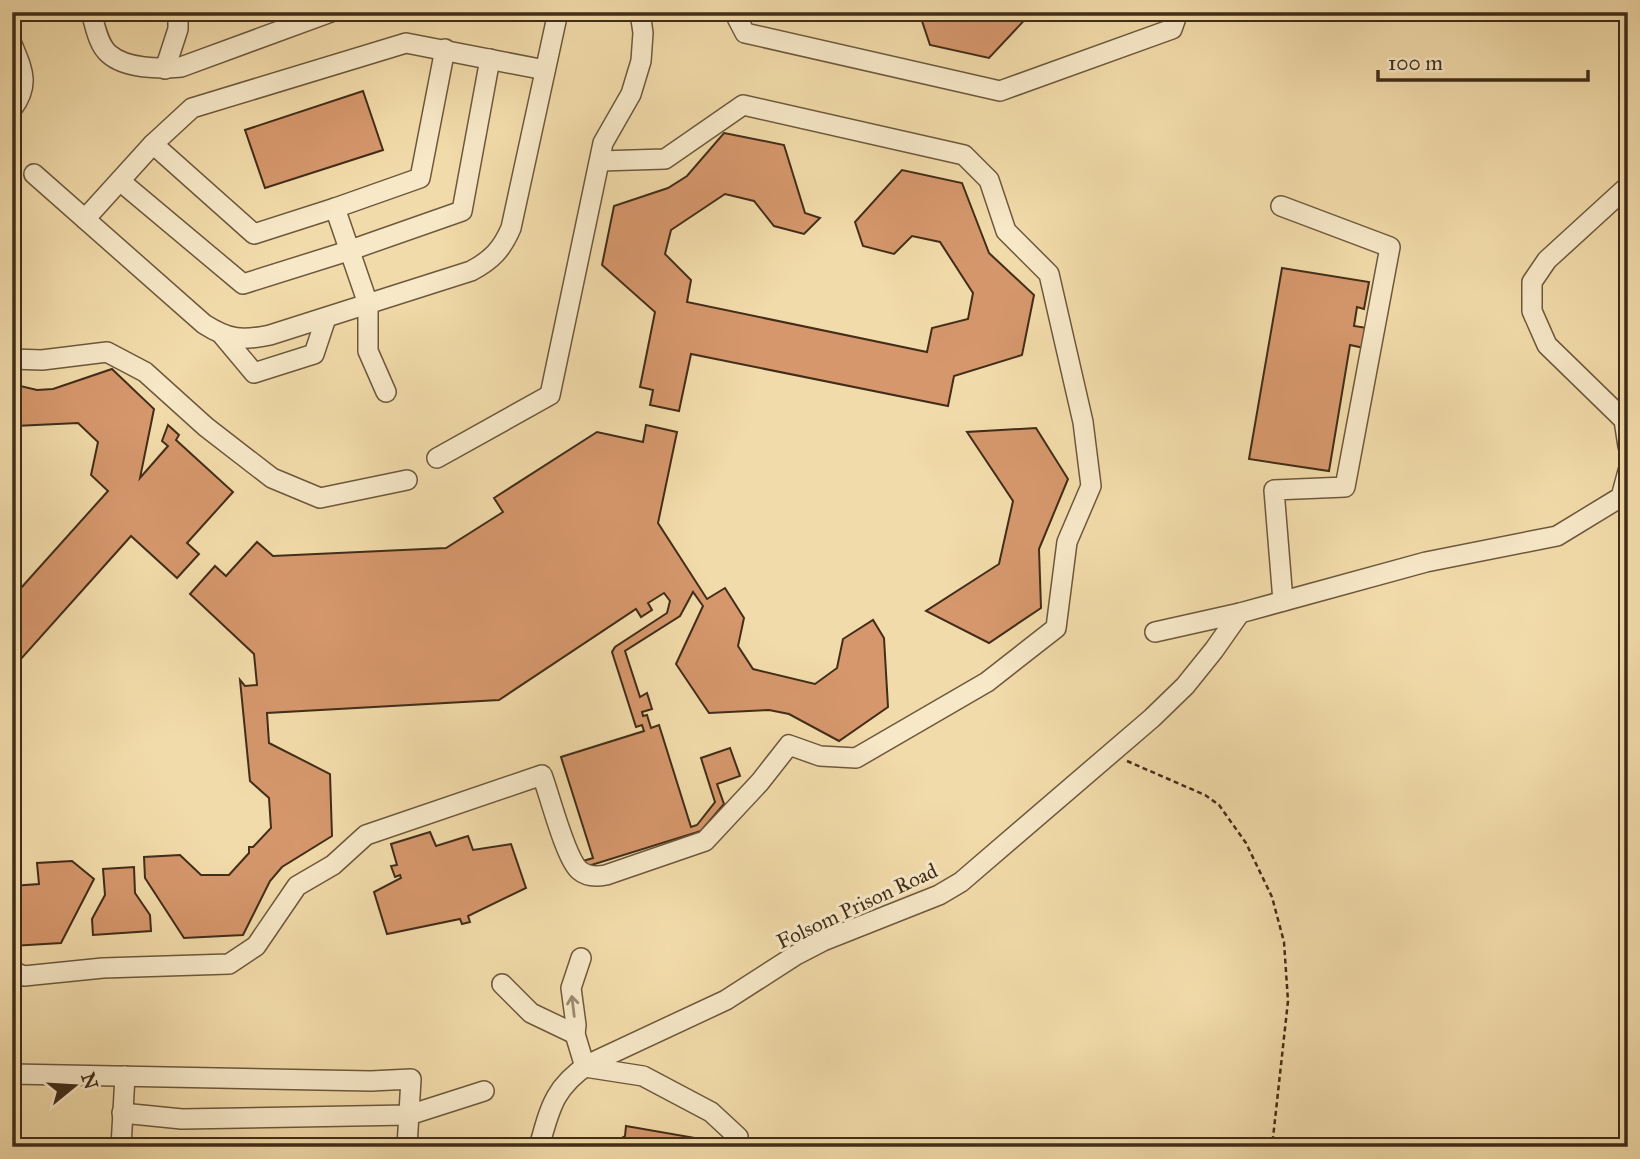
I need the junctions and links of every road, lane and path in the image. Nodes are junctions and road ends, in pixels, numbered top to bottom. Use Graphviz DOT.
graph roads {
  1 [pos="91,12"];
  2 [pos="178,12"];
  3 [pos="331,12"];
  4 [pos="558,12"];
  5 [pos="640,12"];
  6 [pos="734,12"];
  7 [pos="1178,12"];
  8 [pos="284,20"];
  9 [pos="12,44"];
  10 [pos="445,49"];
  11 [pos="490,59"];
  12 [pos="165,68"];
  13 [pos="545,71"];
  14 [pos="14,103"];
  15 [pos="153,144"];
  16 [pos="600,162"];
  17 [pos="34,174"];
  18 [pos="120,181"];
  19 [pos="1628,186"];
  20 [pos="1282,206"];
  21 [pos="335,208"];
  22 [pos="85,219"];
  23 [pos="348,251"];
  24 [pos="368,304"];
  25 [pos="326,318"];
  26 [pos="223,336"];
  27 [pos="12,359"];
  28 [pos="386,392"];
  29 [pos="1628,446"];
  30 [pos="437,458"];
  31 [pos="1628,471"];
  32 [pos="407,480"];
  33 [pos="1283,601"];
  34 [pos="1240,613"];
  35 [pos="1155,632"];
  36 [pos="1111,754"];
  37 [pos="582,958"];
  38 [pos="12,971"];
  39 [pos="502,984"];
  40 [pos="575,1034"];
  41 [pos="585,1067"];
  42 [pos="12,1074"];
  43 [pos="125,1076"];
  44 [pos="484,1091"];
  45 [pos="122,1113"];
  46 [pos="409,1115"];
  47 [pos="121,1147"];
  48 [pos="407,1147"];
  49 [pos="539,1147"];
  50 [pos="736,1147"];
  51 [pos="1272,1147"];
  1 -- 12 [label="street"];
  2 -- 12 [label="street"];
  3 -- 8 [label="street"];
  4 -- 13 [label="street"];
  5 -- 16 [label="street"];
  6 -- 7 [label="street"];
  8 -- 12 [label="street"];
  9 -- 14 [label="street"];
  10 -- 11 [label="street"];
  10 -- 15 [label="street"];
  10 -- 21 [label="street"];
  11 -- 13 [label="street"];
  11 -- 23 [label="street"];
  13 -- 24 [label="street"];
  15 -- 18 [label="street"];
  15 -- 21 [label="street"];
  16 -- 30 [label="street"];
  16 -- 38 [label="street"];
  17 -- 22 [label="street"];
  18 -- 22 [label="street"];
  18 -- 23 [label="street"];
  19 -- 29 [label="street"];
  20 -- 33 [label="street"];
  21 -- 23 [label="street"];
  22 -- 26 [label="street"];
  23 -- 24 [label="street"];
  24 -- 25 [label="street"];
  24 -- 28 [label="street"];
  25 -- 26 [label="street"];
  25 -- 26 [label="street"];
  27 -- 32 [label="street"];
  31 -- 33 [label="street"];
  33 -- 34 [label="street"];
  34 -- 35 [label="street"];
  34 -- 36 [label="street, Folsom Prison Road"];
  36 -- 41 [label="street, Folsom Prison Road"];
  36 -- 51 [label="path"];
  40 -- 37 [label="street, one-way"];
  39 -- 40 [label="street"];
  40 -- 41 [label="street"];
  41 -- 49 [label="street, Folsom Prison Road"];
  41 -- 50 [label="street"];
  42 -- 43 [label="street"];
  43 -- 45 [label="street"];
  43 -- 46 [label="street"];
  44 -- 46 [label="street"];
  45 -- 46 [label="street"];
  45 -- 47 [label="street"];
  46 -- 48 [label="street"];
}
